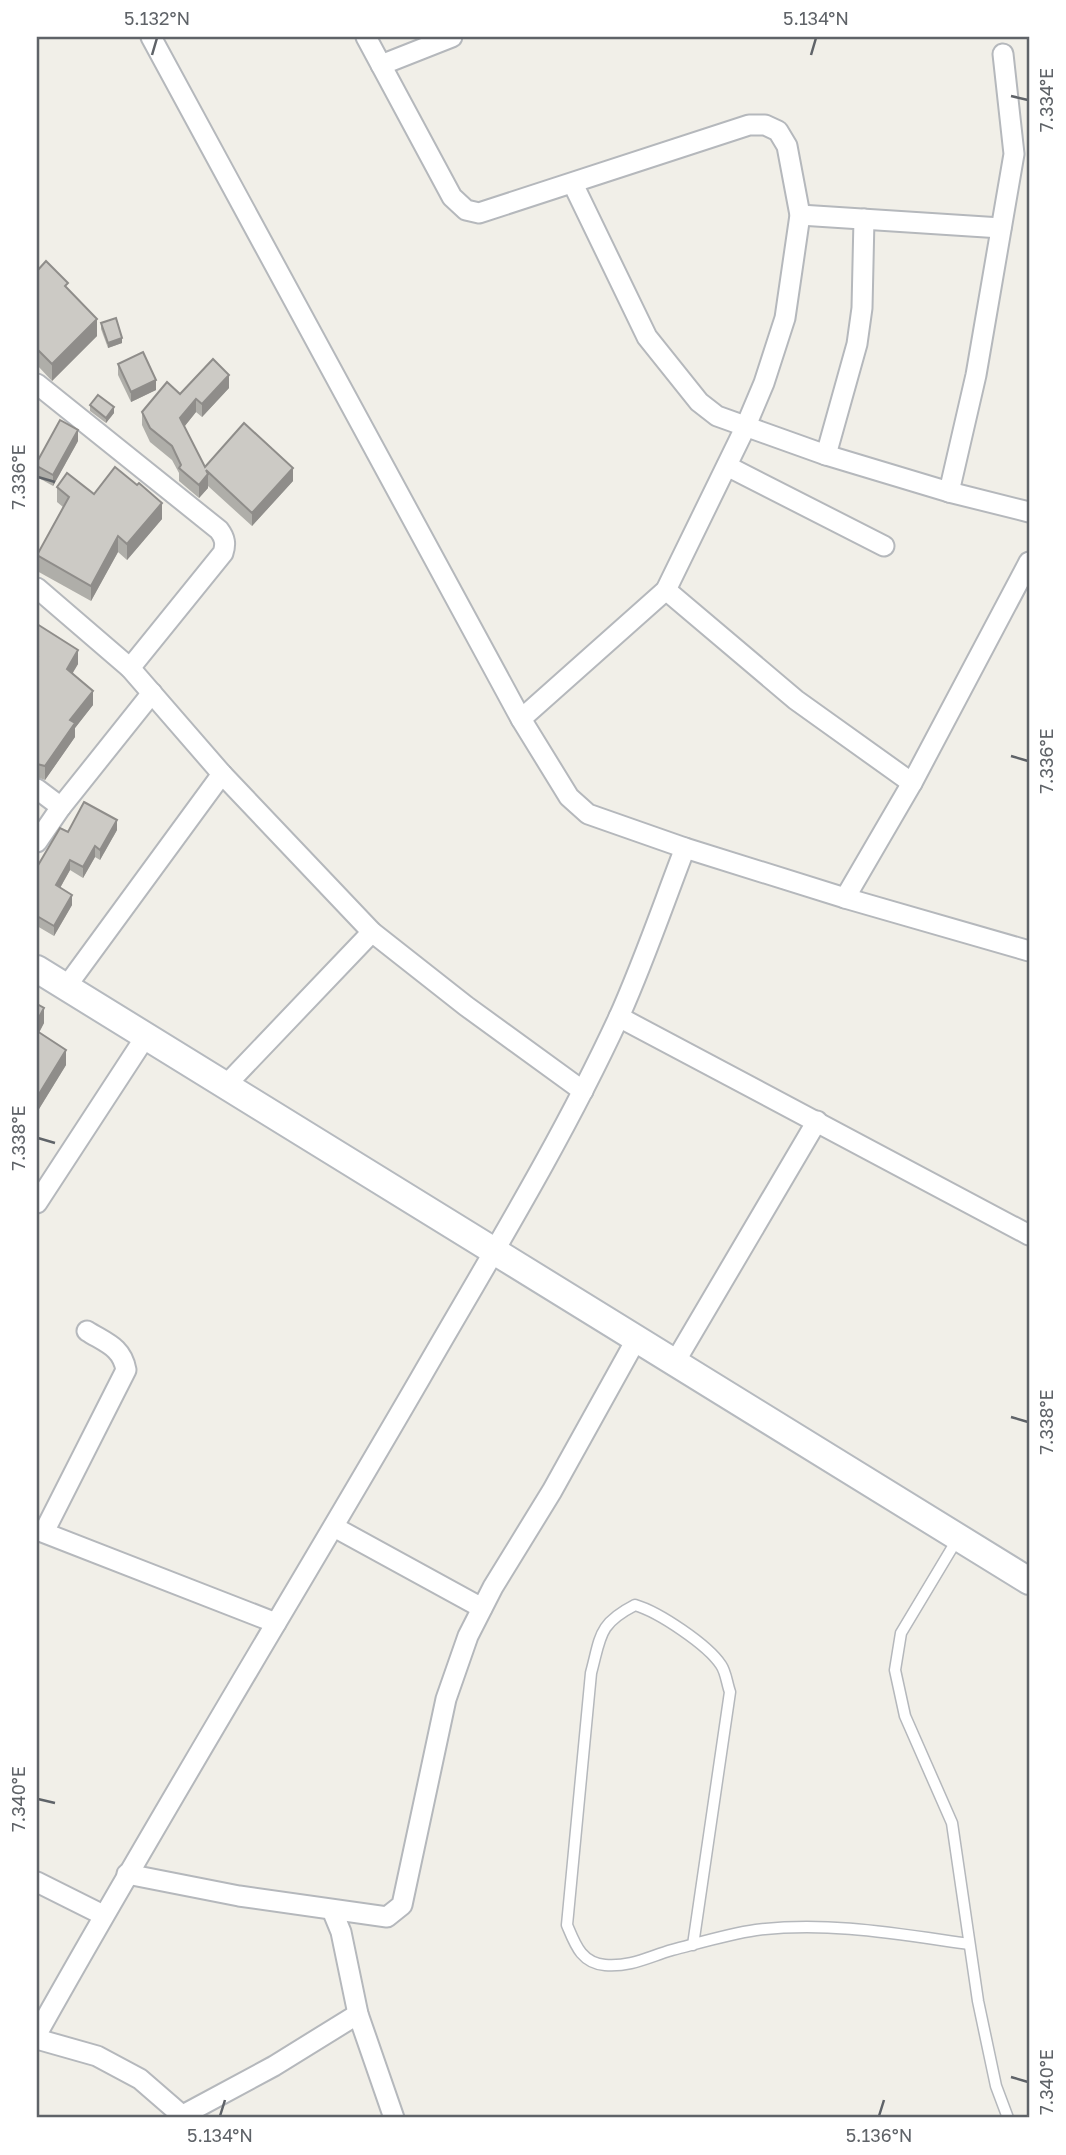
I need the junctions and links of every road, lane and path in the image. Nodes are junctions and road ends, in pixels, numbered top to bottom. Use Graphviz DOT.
graph roads {
  1 [pos="151,37"];
  2 [pos="366,37"];
  3 [pos="452,37"];
  4 [pos="1003,54"];
  5 [pos="382,65"];
  6 [pos="1022,154"];
  7 [pos="573,184"];
  8 [pos="800,215"];
  9 [pos="864,219"];
  10 [pos="1001,228"];
  11 [pos="37,384"];
  12 [pos="746,428"];
  13 [pos="826,455"];
  14 [pos="727,466"];
  15 [pos="949,492"];
  16 [pos="1029,512"];
  17 [pos="884,546"];
  18 [pos="1029,562"];
  19 [pos="1024,585"];
  20 [pos="37,588"];
  21 [pos="666,590"];
  22 [pos="130,667"];
  23 [pos="152,693"];
  24 [pos="521,719"];
  25 [pos="222,774"];
  26 [pos="912,783"];
  27 [pos="37,789"];
  28 [pos="61,807"];
  29 [pos="37,842"];
  30 [pos="685,848"];
  31 [pos="845,898"];
  32 [pos="372,932"];
  33 [pos="1029,951"];
  34 [pos="37,969"];
  35 [pos="66,987"];
  36 [pos="619,1017"];
  37 [pos="146,1036"];
  38 [pos="226,1085"];
  39 [pos="583,1091"];
  40 [pos="817,1121"];
  41 [pos="37,1203"];
  42 [pos="1026,1226"];
  43 [pos="494,1250"];
  44 [pos="87,1331"];
  45 [pos="637,1338"];
  46 [pos="675,1362"];
  47 [pos="334,1527"];
  48 [pos="40,1531"];
  49 [pos="958,1538"];
  50 [pos="1029,1581"];
  51 [pos="482,1608"];
  52 [pos="276,1623"];
  53 [pos="127,1874"];
  54 [pos="37,1882"];
  55 [pos="332,1910"];
  56 [pos="103,1915"];
  57 [pos="969,1944"];
  58 [pos="693,1945"];
  59 [pos="358,2014"];
  60 [pos="37,2036"];
  61 [pos="184,2117"];
  62 [pos="394,2118"];
  63 [pos="1007,2118"];
  1 -- 24 [label="street"];
  2 -- 5 [label="street"];
  3 -- 5 [label="street"];
  4 -- 6 [label="street"];
  5 -- 7 [label="street"];
  6 -- 10 [label="street"];
  7 -- 8 [label="street"];
  7 -- 12 [label="street"];
  8 -- 9 [label="street"];
  8 -- 12 [label="street"];
  9 -- 10 [label="street"];
  9 -- 13 [label="street"];
  10 -- 15 [label="street"];
  11 -- 22 [label="street"];
  12 -- 13 [label="street"];
  12 -- 14 [label="street"];
  13 -- 15 [label="street"];
  14 -- 17 [label="street"];
  14 -- 21 [label="street"];
  15 -- 16 [label="street"];
  18 -- 19 [label="street"];
  19 -- 26 [label="street"];
  20 -- 22 [label="street"];
  21 -- 24 [label="street"];
  21 -- 26 [label="street"];
  22 -- 23 [label="street"];
  23 -- 25 [label="street"];
  23 -- 28 [label="street"];
  24 -- 30 [label="street"];
  25 -- 32 [label="street"];
  25 -- 35 [label="street"];
  26 -- 31 [label="street"];
  27 -- 28 [label="street"];
  28 -- 29 [label="street"];
  30 -- 31 [label="street"];
  30 -- 36 [label="street"];
  31 -- 33 [label="street"];
  32 -- 38 [label="street"];
  32 -- 39 [label="street"];
  34 -- 35 [label="main road"];
  35 -- 37 [label="main road"];
  36 -- 39 [label="street"];
  36 -- 40 [label="street"];
  37 -- 38 [label="main road"];
  37 -- 41 [label="street"];
  38 -- 43 [label="main road"];
  39 -- 43 [label="street"];
  40 -- 42 [label="street"];
  40 -- 46 [label="street"];
  43 -- 45 [label="main road"];
  43 -- 47 [label="street"];
  44 -- 48 [label="street"];
  45 -- 46 [label="main road"];
  45 -- 51 [label="street"];
  46 -- 49 [label="main road"];
  47 -- 51 [label="street"];
  47 -- 52 [label="street"];
  48 -- 52 [label="street"];
  49 -- 50 [label="main road"];
  49 -- 57 [label="lane"];
  51 -- 55 [label="street"];
  52 -- 53 [label="street"];
  53 -- 55 [label="street"];
  53 -- 56 [label="street"];
  54 -- 56 [label="street"];
  55 -- 59 [label="street"];
  56 -- 60 [label="street"];
  57 -- 58 [label="lane"];
  57 -- 63 [label="lane"];
  58 -- 58 [label="lane"];
  59 -- 61 [label="street"];
  59 -- 62 [label="street"];
  60 -- 61 [label="street"];
}
